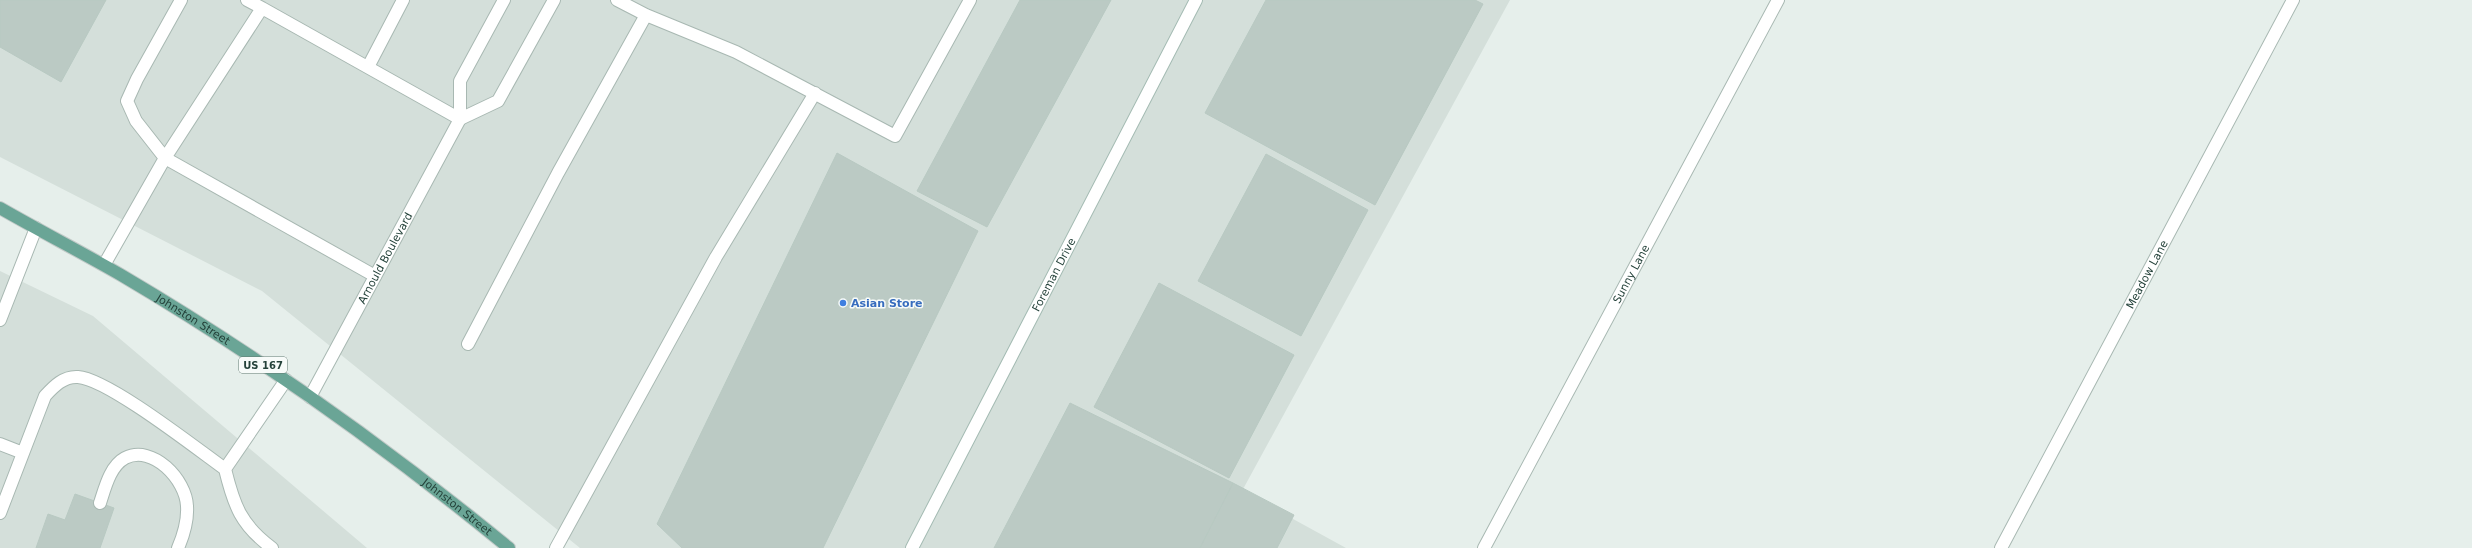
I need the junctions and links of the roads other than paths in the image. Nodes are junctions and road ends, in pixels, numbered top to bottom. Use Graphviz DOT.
graph roads {
  1 [pos="181,0"];
  2 [pos="247,0"];
  3 [pos="403,0"];
  4 [pos="504,0"];
  5 [pos="554,0"];
  6 [pos="617,0"];
  7 [pos="970,0"];
  8 [pos="1196,0"];
  9 [pos="1778,0"];
  10 [pos="2293,0"];
  11 [pos="262,8"];
  12 [pos="646,15"];
  13 [pos="368,68"];
  14 [pos="815,93"];
  15 [pos="460,119"];
  16 [pos="165,158"];
  17 [pos="0,208"];
  18 [pos="36,228"];
  19 [pos="104,265"];
  20 [pos="375,276"];
  21 [pos="0,320"];
  22 [pos="468,344"];
  23 [pos="286,380"];
  24 [pos="310,397"];
  25 [pos="0,444"];
  26 [pos="23,453"];
  27 [pos="225,469"];
  28 [pos="100,503"];
  29 [pos="0,513"];
  30 [pos="178,548"];
  31 [pos="272,548"];
  32 [pos="509,548"];
  33 [pos="556,548"];
  34 [pos="912,548"];
  35 [pos="1484,548"];
  36 [pos="2001,548"];
  1 -- 16 [label="street"];
  2 -- 11 [label="street"];
  3 -- 13 [label="street"];
  4 -- 15 [label="street, Arnould Boulevard"];
  5 -- 15 [label="street"];
  6 -- 12 [label="street"];
  7 -- 14 [label="street"];
  8 -- 34 [label="street, Foreman Drive"];
  9 -- 35 [label="street, Sunny Lane"];
  10 -- 36 [label="street, Meadow Lane"];
  11 -- 13 [label="street"];
  11 -- 16 [label="street"];
  12 -- 14 [label="street"];
  12 -- 22 [label="street"];
  13 -- 15 [label="street"];
  14 -- 33 [label="street"];
  15 -- 20 [label="street, Arnould Boulevard"];
  16 -- 19 [label="street"];
  16 -- 20 [label="street"];
  17 -- 18 [label="main road, Johnston Street / US 167"];
  18 -- 19 [label="main road, Johnston Street / US 167"];
  18 -- 21 [label="street"];
  19 -- 23 [label="main road, Johnston Street / US 167"];
  20 -- 24 [label="street, Arnould Boulevard"];
  23 -- 24 [label="main road, Johnston Street / US 167"];
  23 -- 27 [label="street"];
  24 -- 32 [label="main road, Johnston Street / US 167"];
  25 -- 26 [label="street"];
  26 -- 27 [label="street"];
  26 -- 29 [label="street"];
  27 -- 31 [label="street"];
  28 -- 30 [label="street"];
}
